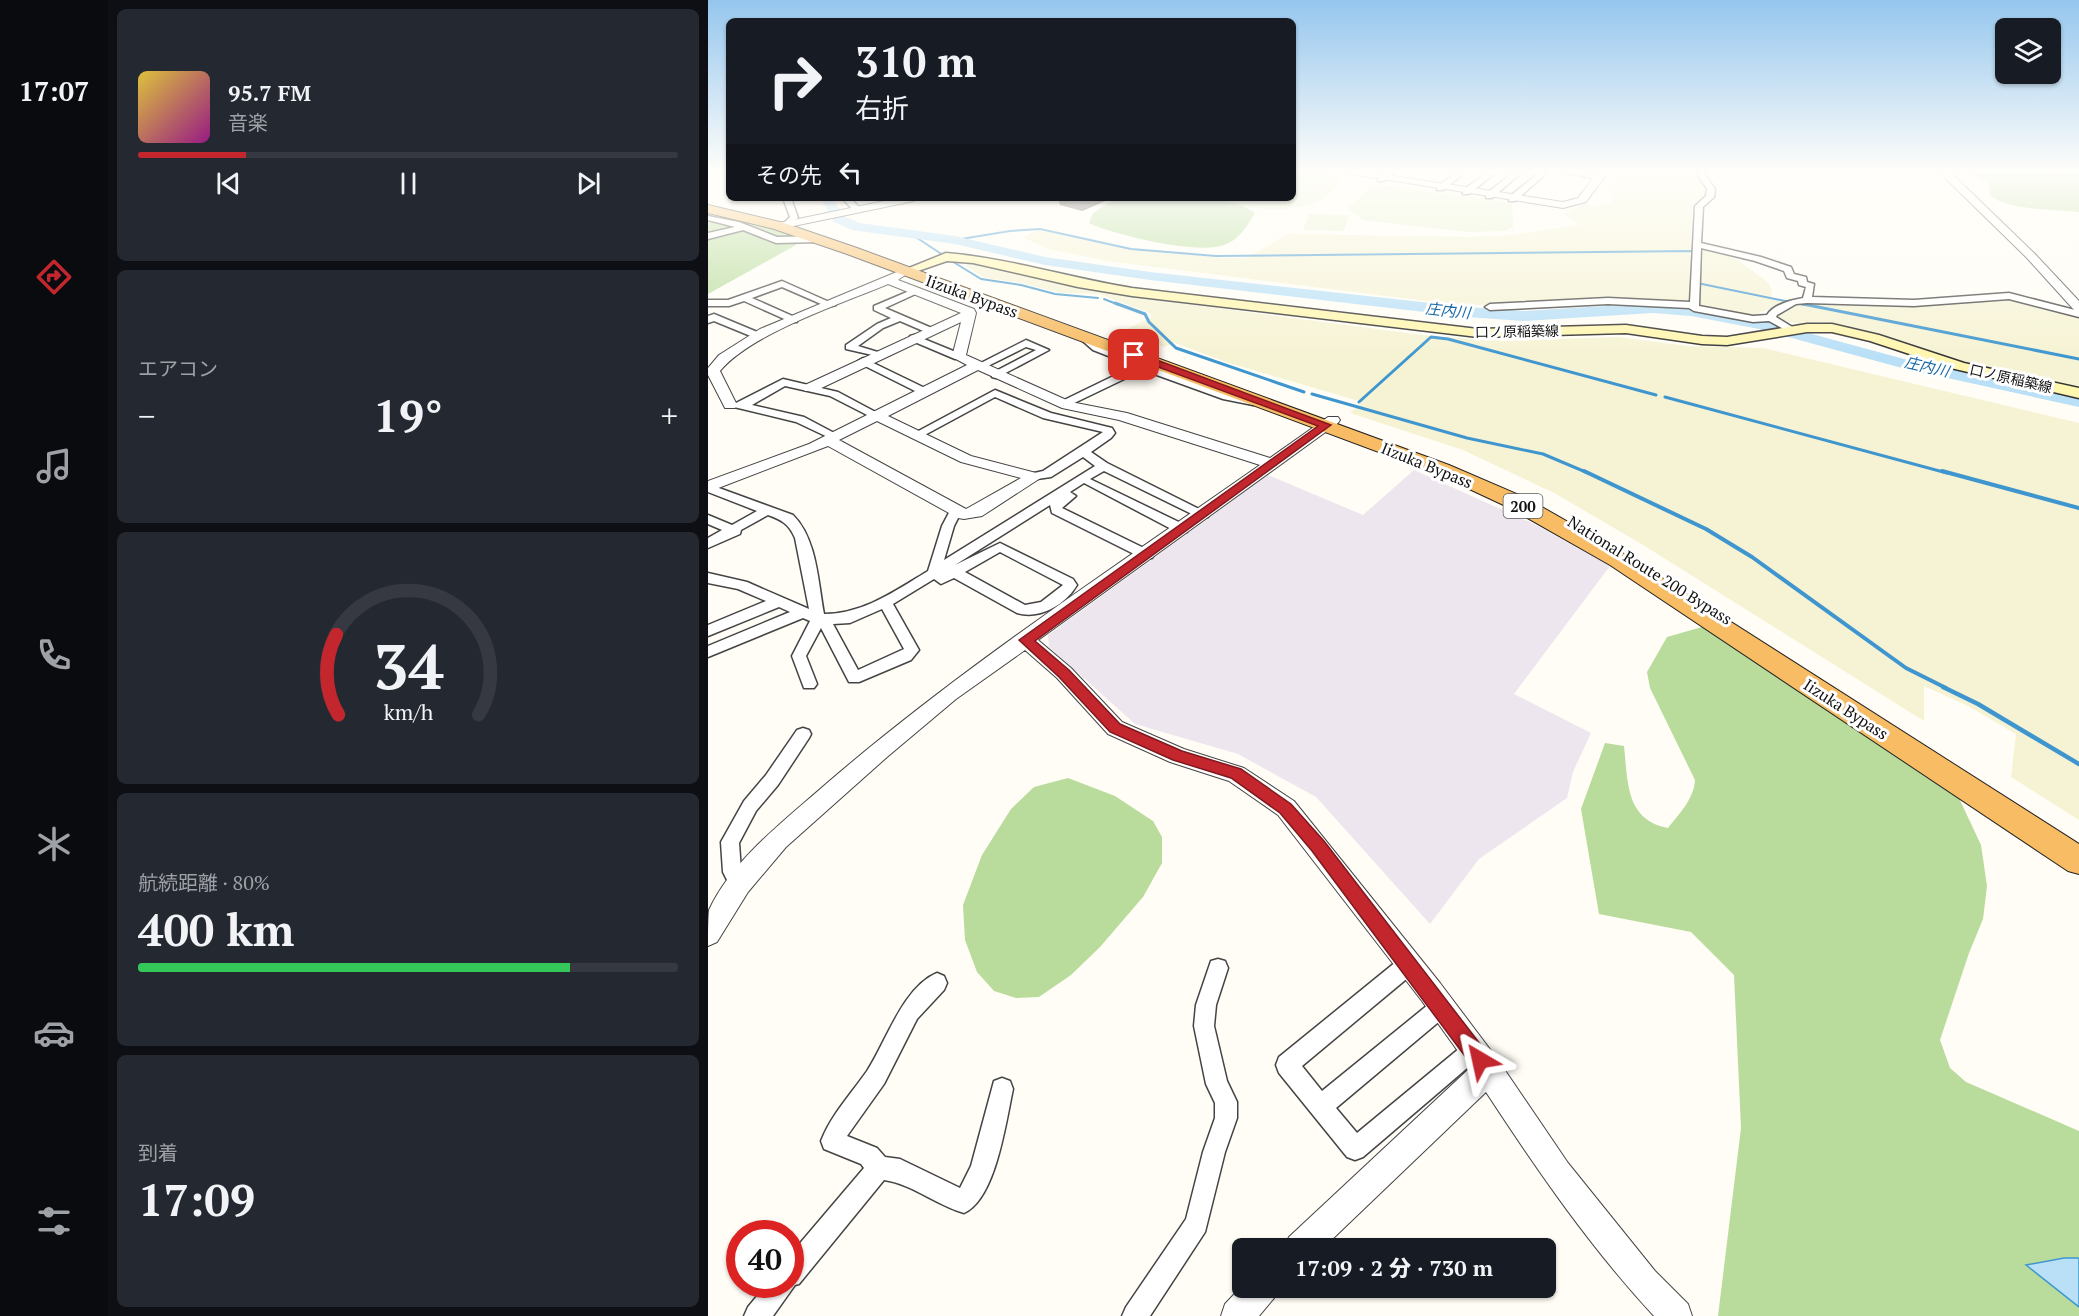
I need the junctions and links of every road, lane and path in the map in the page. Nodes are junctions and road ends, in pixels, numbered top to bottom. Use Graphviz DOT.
graph roads {
  1 [pos="759,233"];
  2 [pos="805,233"];
  3 [pos="806,233"];
  4 [pos="1698,233"];
  5 [pos="2009,233"];
  6 [pos="819,239"];
  7 [pos="1698,245"];
  8 [pos="907,278"];
  9 [pos="1821,288"];
  10 [pos="745,298"];
  11 [pos="2075,298"];
  12 [pos="1807,300"];
  13 [pos="708,303"];
  14 [pos="1880,303"];
  15 [pos="831,305"];
  16 [pos="1694,305"];
  17 [pos="1490,307"];
  18 [pos="2079,308"];
  19 [pos="970,313"];
  20 [pos="2079,314"];
  21 [pos="710,317"];
  22 [pos="899,318"];
  23 [pos="1771,318"];
  24 [pos="794,320"];
  25 [pos="1791,330"];
  26 [pos="930,331"];
  27 [pos="758,336"];
  28 [pos="914,338"];
  29 [pos="877,355"];
  30 [pos="959,357"];
  31 [pos="863,361"];
  32 [pos="1147,364"];
  33 [pos="977,367"];
  34 [pos="996,375"];
  35 [pos="810,388"];
  36 [pos="925,392"];
  37 [pos="2079,393"];
  38 [pos="1064,404"];
  39 [pos="736,405"];
  40 [pos="877,416"];
  41 [pos="1329,422"];
  42 [pos="918,435"];
  43 [pos="831,438"];
  44 [pos="1083,452"];
  45 [pos="1273,464"];
  46 [pos="1107,468"];
  47 [pos="1034,477"];
  48 [pos="1090,483"];
  49 [pos="708,487"];
  50 [pos="767,510"];
  51 [pos="957,510"];
  52 [pos="1203,514"];
  53 [pos="708,519"];
  54 [pos="1182,529"];
  55 [pos="735,531"];
  56 [pos="708,544"];
  57 [pos="1146,555"];
  58 [pos="934,572"];
  59 [pos="954,572"];
  60 [pos="708,578"];
  61 [pos="914,585"];
  62 [pos="780,601"];
  63 [pos="885,602"];
  64 [pos="803,612"];
  65 [pos="820,619"];
  66 [pos="708,632"];
  67 [pos="1026,640"];
  68 [pos="708,652"];
  69 [pos="809,684"];
  70 [pos="803,734"];
  71 [pos="2079,843"];
  72 [pos="2079,861"];
  73 [pos="725,896"];
  74 [pos="708,934"];
  75 [pos="1409,964"];
  76 [pos="1218,968"];
  77 [pos="937,983"];
  78 [pos="1442,1007"];
  79 [pos="1480,1060"];
  80 [pos="1002,1089"];
  81 [pos="1320,1107"];
  82 [pos="879,1168"];
  83 [pos="1310,1238"];
  84 [pos="804,1258"];
  85 [pos="772,1298"];
  86 [pos="1253,1298"];
  87 [pos="757,1316"];
  88 [pos="1136,1316"];
  89 [pos="1237,1316"];
  90 [pos="1676,1316"];
  1 -- 6 [label="street"];
  2 -- 8 [label="highway, National Route 200 Bypass / 200"];
  3 -- 6 [label="highway, Iizuka Bypass / 200"];
  4 -- 7 [label="street"];
  5 -- 11 [label="street"];
  6 -- 8 [label="highway, Iizuka Bypass / 200"];
  7 -- 9 [label="street"];
  7 -- 16 [label="street"];
  8 -- 15 [label="street"];
  8 -- 19 [label="street"];
  8 -- 22 [label="street"];
  8 -- 25 [label="main road, 口ノ原稲築線"];
  8 -- 32 [label="highway, Iizuka Bypass / 200"];
  8 -- 41 [label="highway, National Route 200 Bypass / 200"];
  9 -- 12 [label="street"];
  9 -- 14 [label="street"];
  10 -- 13 [label="street"];
  10 -- 15 [label="street"];
  10 -- 24 [label="street"];
  11 -- 18 [label="street"];
  12 -- 14 [label="street"];
  12 -- 23 [label="street"];
  14 -- 20 [label="street"];
  15 -- 24 [label="street"];
  16 -- 17 [label="street"];
  16 -- 23 [label="street"];
  19 -- 26 [label="street"];
  19 -- 30 [label="street"];
  21 -- 27 [label="street"];
  22 -- 26 [label="street"];
  22 -- 29 [label="street"];
  23 -- 25 [label="street"];
  24 -- 27 [label="street"];
  25 -- 37 [label="main road, 口ノ原稲築線"];
  26 -- 28 [label="street"];
  27 -- 39 [label="street"];
  28 -- 29 [label="street"];
  28 -- 30 [label="street"];
  29 -- 31 [label="street"];
  30 -- 33 [label="street"];
  31 -- 35 [label="street"];
  31 -- 36 [label="street"];
  32 -- 38 [label="street"];
  32 -- 41 [label="highway, Iizuka Bypass / 200"];
  33 -- 34 [label="street"];
  33 -- 34 [label="street"];
  33 -- 36 [label="street"];
  34 -- 38 [label="street"];
  35 -- 39 [label="street"];
  35 -- 40 [label="street"];
  36 -- 40 [label="street"];
  38 -- 45 [label="street"];
  39 -- 43 [label="street"];
  40 -- 42 [label="street"];
  40 -- 43 [label="street"];
  41 -- 45 [label="street"];
  41 -- 71 [label="highway, National Route 200 Bypass / 200"];
  41 -- 72 [label="highway, Iizuka Bypass / 200"];
  42 -- 44 [label="street"];
  42 -- 47 [label="street"];
  43 -- 49 [label="street"];
  43 -- 51 [label="street"];
  44 -- 46 [label="street"];
  44 -- 47 [label="street"];
  45 -- 52 [label="street"];
  46 -- 48 [label="street"];
  46 -- 52 [label="street"];
  46 -- 58 [label="street"];
  47 -- 51 [label="street"];
  48 -- 54 [label="street"];
  48 -- 57 [label="street"];
  49 -- 50 [label="street"];
  50 -- 55 [label="street"];
  50 -- 65 [label="street"];
  51 -- 58 [label="street"];
  52 -- 54 [label="street"];
  53 -- 55 [label="street"];
  54 -- 57 [label="street"];
  55 -- 56 [label="street"];
  57 -- 67 [label="street"];
  58 -- 61 [label="street"];
  59 -- 61 [label="street"];
  60 -- 62 [label="street"];
  61 -- 63 [label="street"];
  62 -- 64 [label="street"];
  62 -- 66 [label="street"];
  63 -- 65 [label="street"];
  63 -- 65 [label="street"];
  64 -- 65 [label="street"];
  64 -- 68 [label="street"];
  65 -- 69 [label="street"];
  67 -- 73 [label="street"];
  67 -- 75 [label="street"];
  70 -- 73 [label="street"];
  73 -- 74 [label="street"];
  75 -- 78 [label="street"];
  75 -- 81 [label="street"];
  76 -- 88 [label="street"];
  77 -- 82 [label="street"];
  78 -- 79 [label="street"];
  78 -- 81 [label="street"];
  79 -- 81 [label="street"];
  79 -- 83 [label="street"];
  79 -- 90 [label="street"];
  80 -- 82 [label="street"];
  82 -- 84 [label="street"];
  85 -- 87 [label="street"];
  86 -- 89 [label="street"];
}
